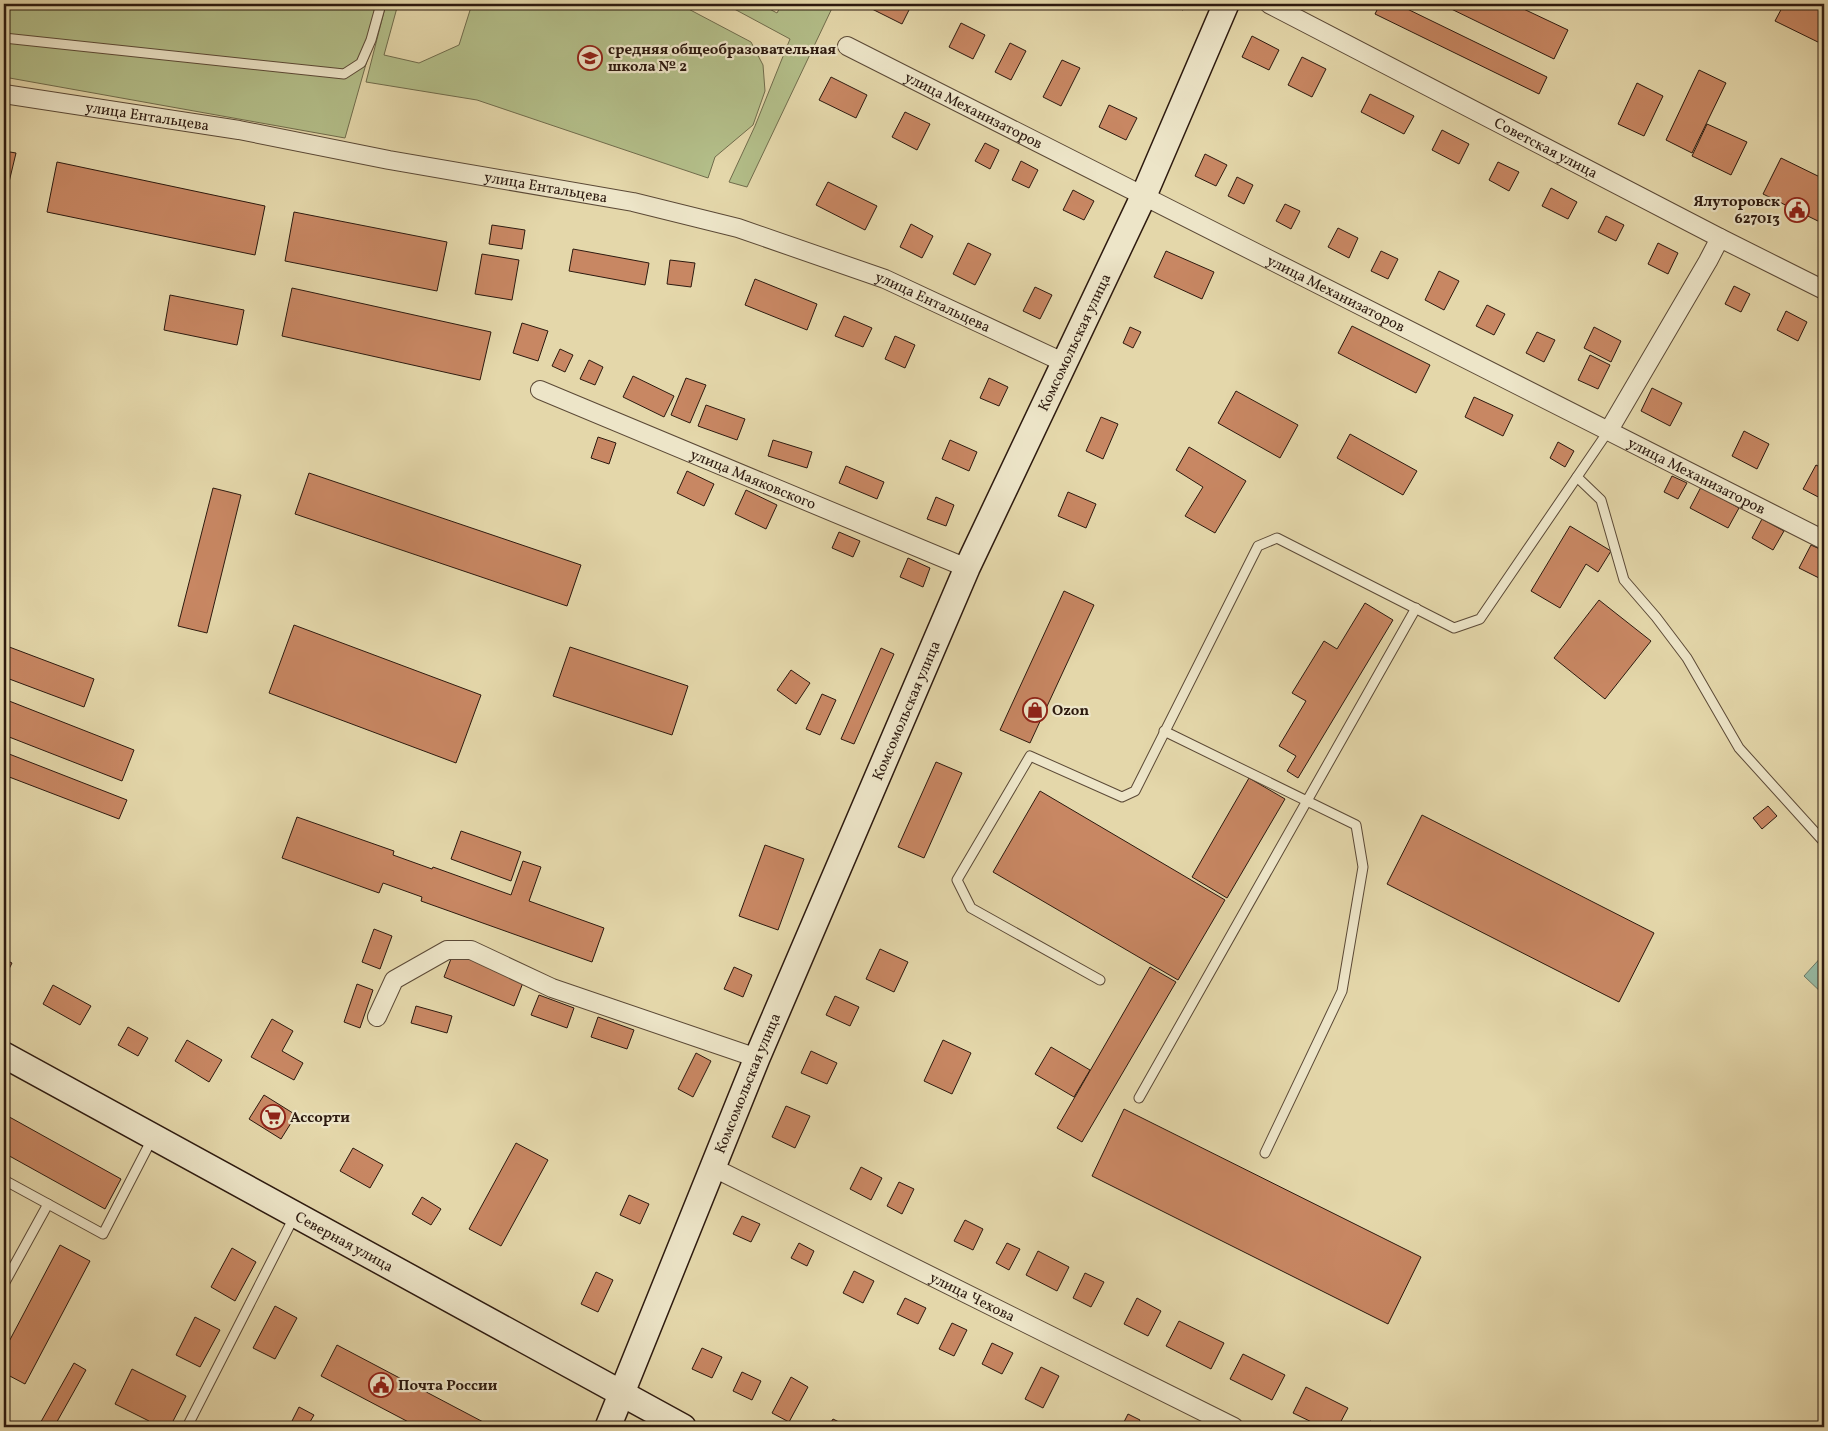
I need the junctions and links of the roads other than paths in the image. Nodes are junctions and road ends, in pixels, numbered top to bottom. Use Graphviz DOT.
graph roads {
  1 [pos="381,4"];
  2 [pos="1226,4"];
  3 [pos="1269,4"];
  4 [pos="4,38"];
  5 [pos="847,46"];
  6 [pos="4,94"];
  7 [pos="1144,195"];
  8 [pos="1720,238"];
  9 [pos="1824,290"];
  10 [pos="1065,363"];
  11 [pos="540,390"];
  12 [pos="1609,430"];
  13 [pos="1577,476"];
  14 [pos="1824,540"];
  15 [pos="967,568"];
  16 [pos="1416,608"];
  17 [pos="1164,731"];
  18 [pos="1307,801"];
  19 [pos="1824,842"];
  20 [pos="1100,980"];
  21 [pos="376,1016"];
  22 [pos="4,1055"];
  23 [pos="757,1058"];
  24 [pos="1139,1098"];
  25 [pos="153,1137"];
  26 [pos="1265,1153"];
  27 [pos="712,1167"];
  28 [pos="4,1180"];
  29 [pos="48,1204"];
  30 [pos="296,1215"];
  31 [pos="4,1284"];
  32 [pos="622,1393"];
  33 [pos="187,1427"];
  34 [pos="608,1427"];
  35 [pos="683,1427"];
  36 [pos="1234,1427"];
  1 -- 4 [label="lane"];
  2 -- 7 [label="street, Комсомольская улица"];
  3 -- 8 [label="street, Советская улица"];
  5 -- 7 [label="street, улица Механизаторов"];
  6 -- 10 [label="street, улица Ентальцева"];
  7 -- 10 [label="street, Комсомольская улица"];
  7 -- 12 [label="street, улица Механизаторов"];
  8 -- 9 [label="street, Советская улица"];
  8 -- 12 [label="street"];
  10 -- 15 [label="street, Комсомольская улица"];
  11 -- 15 [label="street, улица Маяковского"];
  12 -- 13 [label="lane"];
  12 -- 14 [label="street, улица Механизаторов"];
  13 -- 16 [label="lane"];
  13 -- 19 [label="lane"];
  15 -- 23 [label="street, Комсомольская улица"];
  16 -- 17 [label="lane"];
  16 -- 18 [label="lane"];
  17 -- 18 [label="lane"];
  17 -- 20 [label="lane"];
  18 -- 24 [label="lane"];
  18 -- 26 [label="lane"];
  21 -- 23 [label="street"];
  22 -- 25 [label="street, Северная улица"];
  23 -- 27 [label="street, Комсомольская улица"];
  25 -- 29 [label="lane"];
  25 -- 30 [label="street, Северная улица"];
  27 -- 32 [label="street, Комсомольская улица"];
  27 -- 36 [label="street, улица Чехова"];
  28 -- 29 [label="lane"];
  29 -- 31 [label="lane"];
  30 -- 32 [label="street, Северная улица"];
  30 -- 33 [label="lane"];
  32 -- 34 [label="street, Комсомольская улица"];
  32 -- 35 [label="street, Северная улица"];
}
